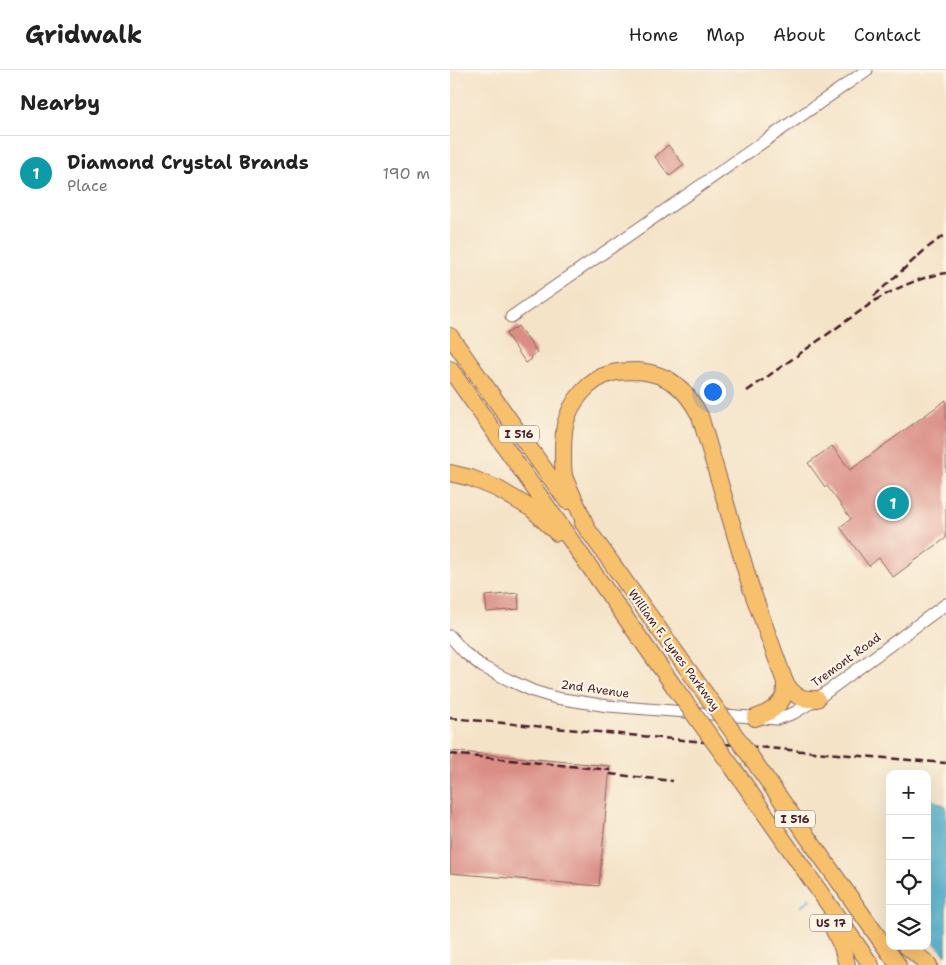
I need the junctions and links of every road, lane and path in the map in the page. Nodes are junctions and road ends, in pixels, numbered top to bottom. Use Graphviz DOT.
graph roads {
  1 [pos="867,70"];
  2 [pos="511,317"];
  3 [pos="450,336"];
  4 [pos="450,368"];
  5 [pos="450,473"];
  6 [pos="588,531"];
  7 [pos="580,553"];
  8 [pos="946,604"];
  9 [pos="450,636"];
  10 [pos="785,682"];
  11 [pos="817,699"];
  12 [pos="755,718"];
  13 [pos="838,878"];
  14 [pos="811,881"];
  15 [pos="886,929"];
  16 [pos="911,950"];
  17 [pos="847,965"];
  18 [pos="871,965"];
  19 [pos="898,965"];
  20 [pos="929,965"];
  1 -- 2 [label="street"];
  3 -- 6 [label="highway, William F. Lynes Parkway / I 516"];
  4 -- 7 [label="highway, William F. Lynes Parkway / I 516"];
  5 -- 7 [label="highway"];
  6 -- 10 [label="highway"];
  6 -- 13 [label="highway, William F. Lynes Parkway / I 516, bridge"];
  7 -- 14 [label="highway, William F. Lynes Parkway / I 516, bridge"];
  8 -- 11 [label="street, Tremont Road"];
  9 -- 12 [label="street, 2nd Avenue"];
  10 -- 11 [label="highway"];
  10 -- 12 [label="highway"];
  11 -- 12 [label="street, Tremont Road"];
  13 -- 15 [label="highway"];
  13 -- 19 [label="highway, William F. Lynes Parkway / I 516"];
  14 -- 17 [label="highway, US 17"];
  14 -- 18 [label="highway, William F. Lynes Parkway / I 516"];
  16 -- 20 [label="highway"];
}
